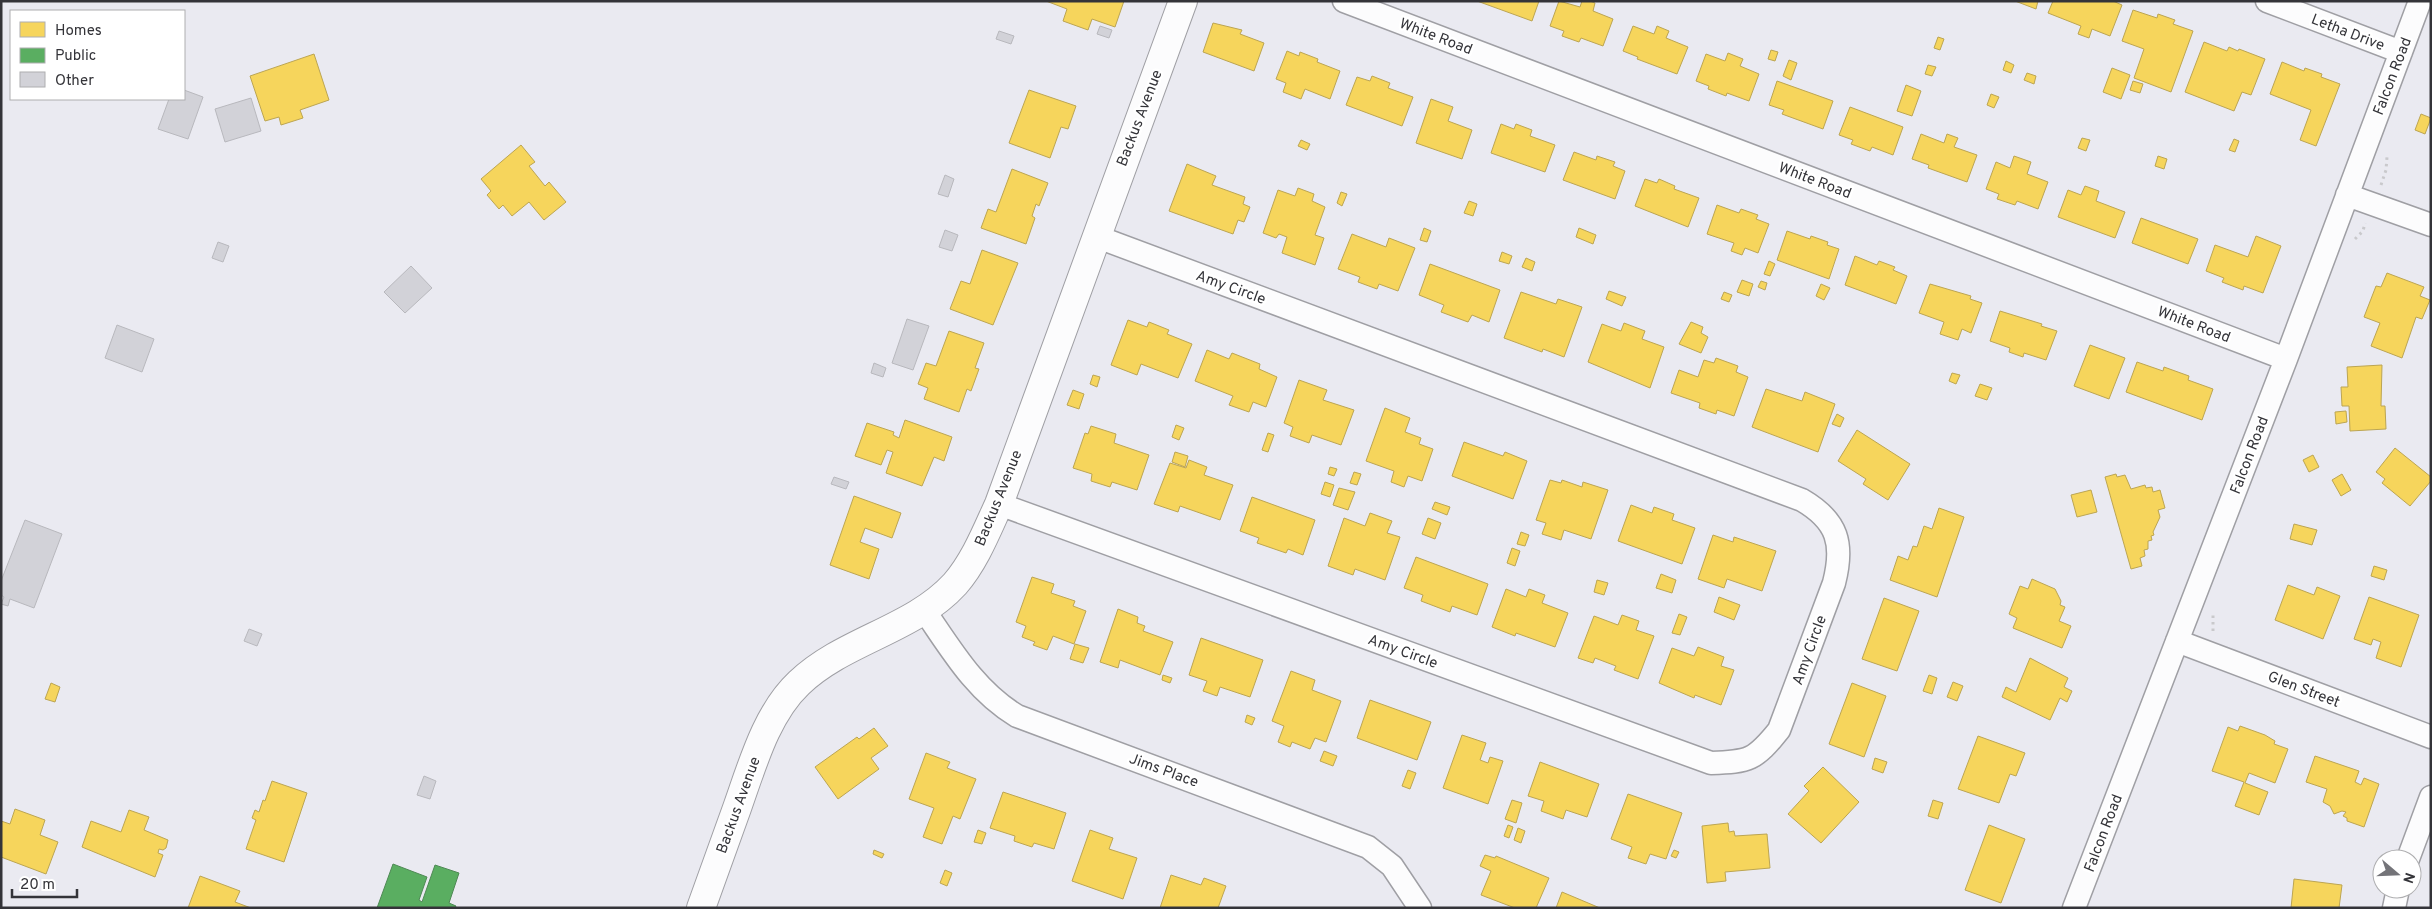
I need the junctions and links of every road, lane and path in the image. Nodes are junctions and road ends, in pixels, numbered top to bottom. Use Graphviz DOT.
graph roads {
  1 [pos="1183,1"];
  2 [pos="1344,1"];
  3 [pos="2267,1"];
  4 [pos="2420,1"];
  5 [pos="2401,52"];
  6 [pos="2348,195"];
  7 [pos="2431,225"];
  8 [pos="1095,236"];
  9 [pos="2286,359"];
  10 [pos="999,504"];
  11 [pos="924,610"];
  12 [pos="2176,641"];
  13 [pos="2431,737"];
  14 [pos="2431,797"];
  15 [pos="2412,849"];
  16 [pos="701,908"];
  17 [pos="1420,908"];
  18 [pos="2074,908"];
  1 -- 8 [label="street, Backus Avenue"];
  2 -- 9 [label="street, White Road"];
  3 -- 5 [label="street, Letha Drive"];
  4 -- 5 [label="street, Falcon Road"];
  5 -- 6 [label="street, Falcon Road"];
  6 -- 7 [label="street"];
  6 -- 9 [label="street, Falcon Road"];
  8 -- 10 [label="street, Backus Avenue"];
  8 -- 10 [label="street, Amy Circle"];
  9 -- 12 [label="street, Falcon Road"];
  10 -- 11 [label="street, Backus Avenue"];
  11 -- 16 [label="street, Backus Avenue"];
  11 -- 17 [label="street, Jims Place"];
  12 -- 13 [label="street, Glen Street"];
  12 -- 18 [label="street, Falcon Road"];
  14 -- 15 [label="street"];
}
